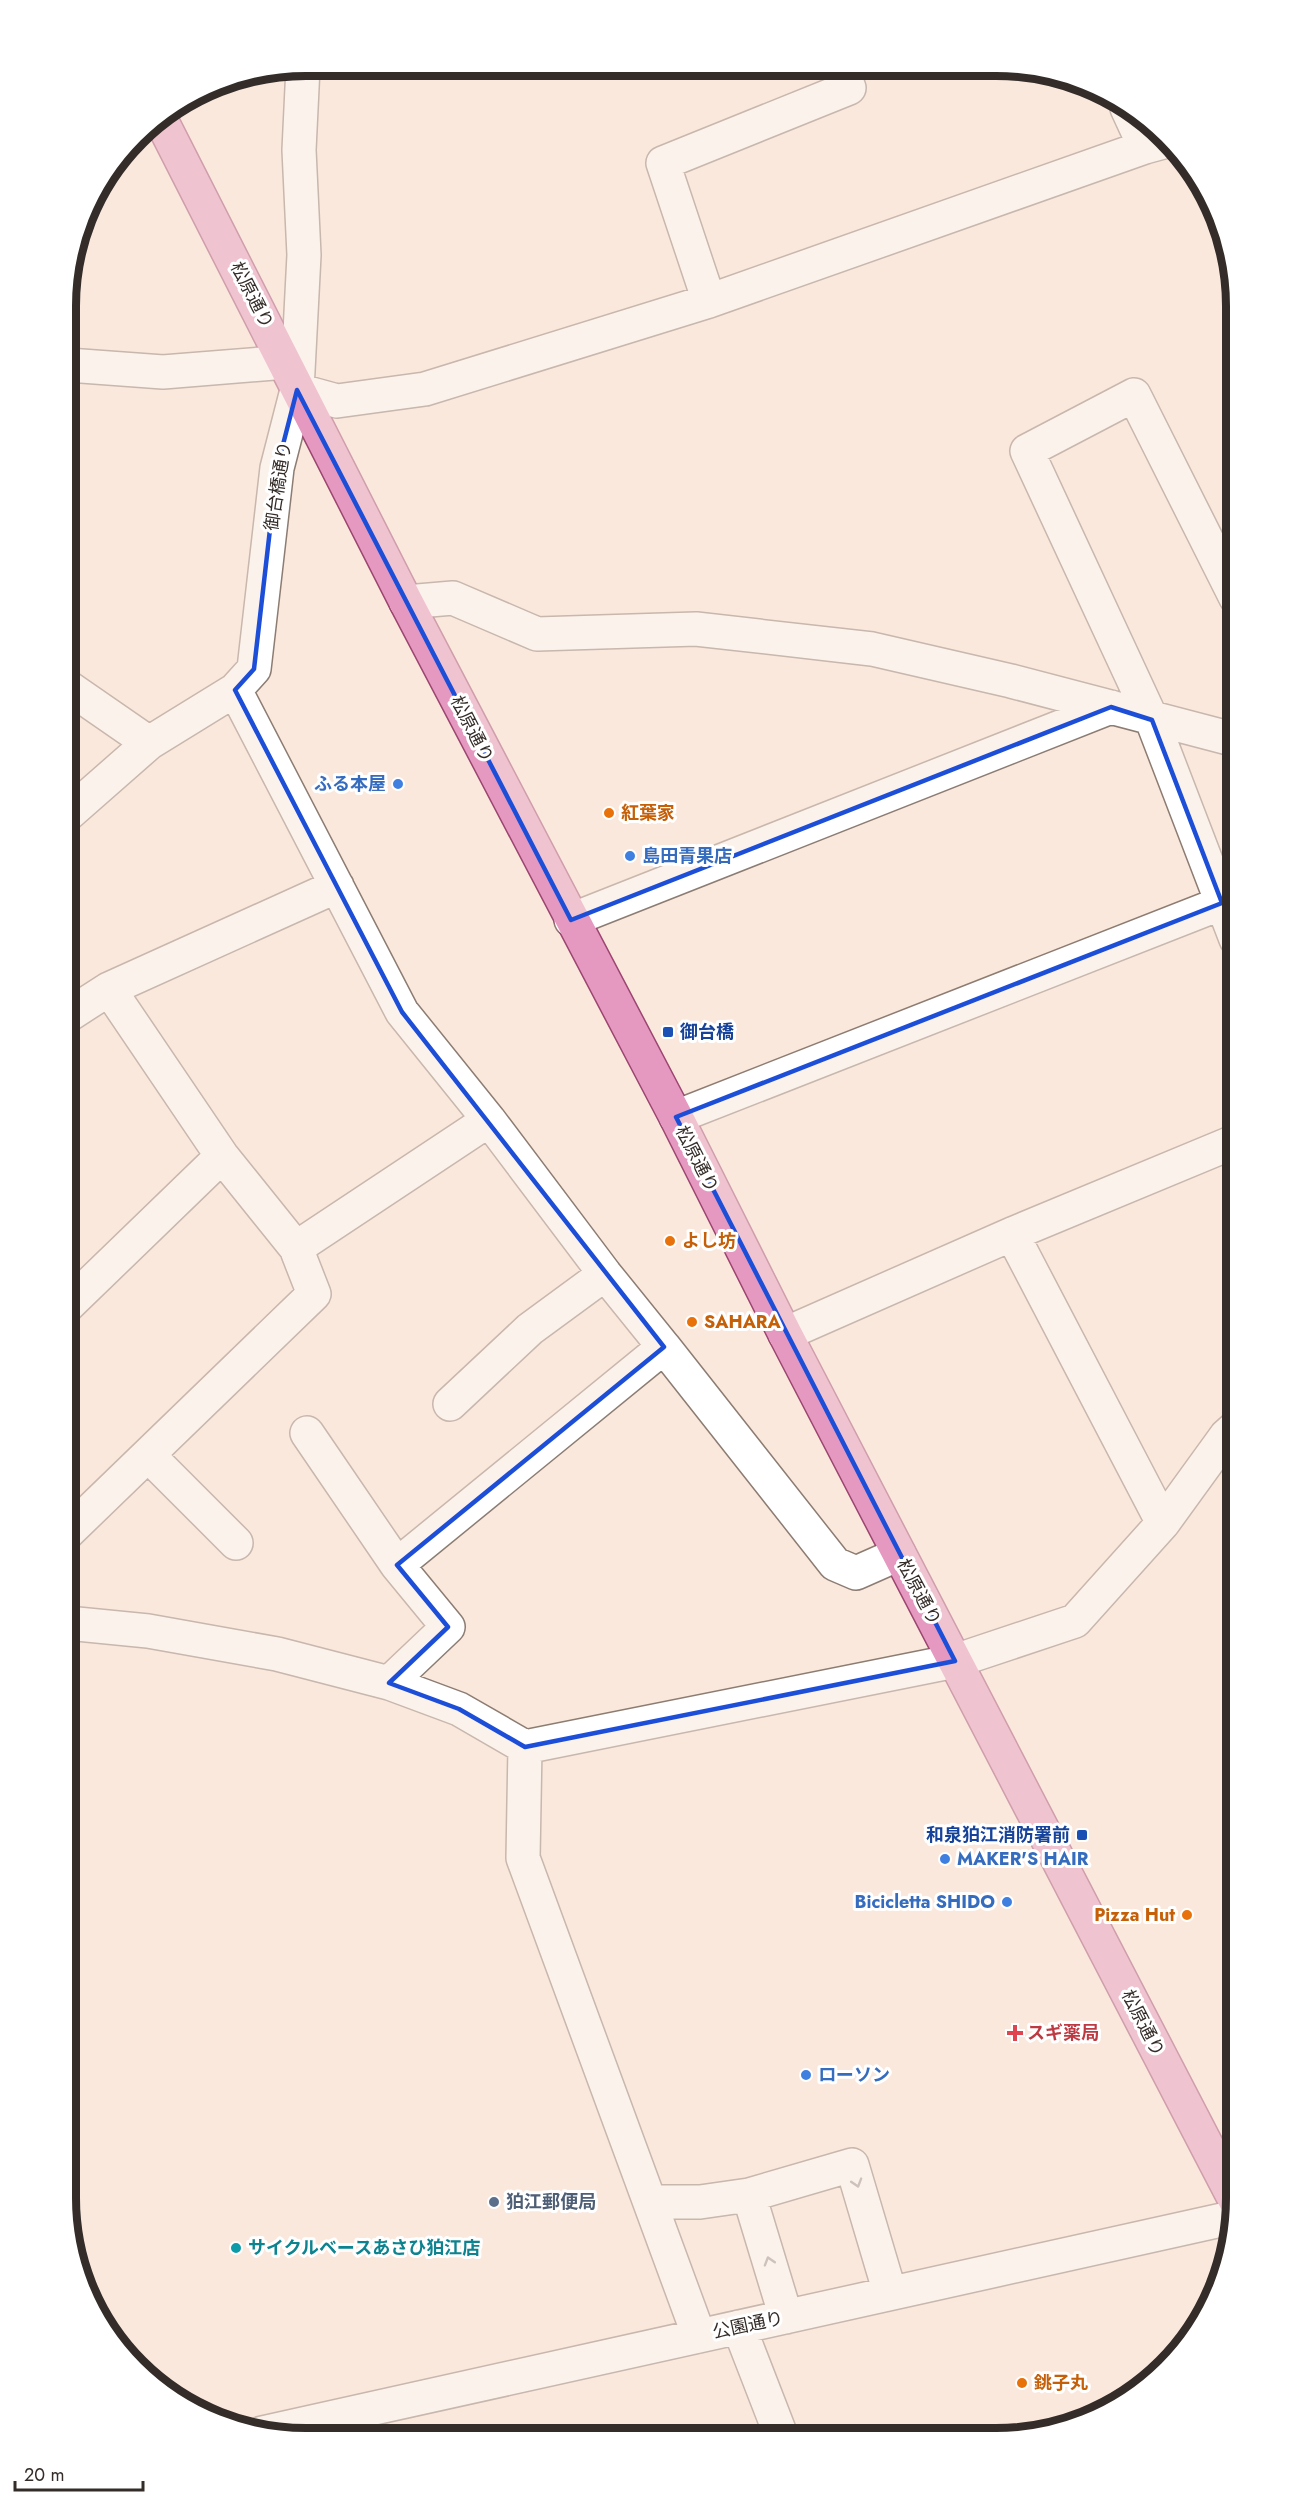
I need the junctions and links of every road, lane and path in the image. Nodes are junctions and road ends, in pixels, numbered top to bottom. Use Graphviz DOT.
graph roads {
  1 [pos="303,76"];
  2 [pos="844,76"];
  3 [pos="164,126"];
  4 [pos="1156,144"];
  5 [pos="709,301"];
  6 [pos="76,366"];
  7 [pos="292,376"];
  8 [pos="1226,578"];
  9 [pos="406,602"];
  10 [pos="235,690"];
  11 [pos="76,693"];
  12 [pos="1111,707"];
  13 [pos="1152,720"];
  14 [pos="1226,738"];
  15 [pos="149,743"];
  16 [pos="76,808"];
  17 [pos="337,886"];
  18 [pos="1222,903"];
  19 [pos="1226,913"];
  20 [pos="571,920"];
  21 [pos="109,989"];
  22 [pos="76,1010"];
  23 [pos="676,1117"];
  24 [pos="489,1120"];
  25 [pos="1226,1145"];
  26 [pos="222,1156"];
  27 [pos="1012,1234"];
  28 [pos="296,1248"];
  29 [pos="605,1274"];
  30 [pos="76,1297"];
  31 [pos="785,1334"];
  32 [pos="664,1347"];
  33 [pos="450,1404"];
  34 [pos="307,1433"];
  35 [pos="1226,1436"];
  36 [pos="148,1455"];
  37 [pos="1163,1523"];
  38 [pos="76,1524"];
  39 [pos="236,1543"];
  40 [pos="899,1554"];
  41 [pos="398,1565"];
  42 [pos="76,1624"];
  43 [pos="955,1661"];
  44 [pos="389,1683"];
  45 [pos="525,1747"];
  46 [pos="1226,2183"];
  47 [pos="749,2195"];
  48 [pos="650,2202"];
  49 [pos="1225,2219"];
  50 [pos="890,2294"];
  51 [pos="786,2317"];
  52 [pos="739,2327"];
  53 [pos="699,2336"];
  54 [pos="286,2428"];
  55 [pos="779,2428"];
  1 -- 7 [label="street, 御台橋通り"];
  2 -- 5 [label="street"];
  3 -- 7 [label="main road, 松原通り"];
  4 -- 5 [label="street"];
  5 -- 7 [label="street"];
  6 -- 7 [label="street"];
  7 -- 9 [label="main road, 松原通り"];
  7 -- 10 [label="street, 御台橋通り"];
  8 -- 13 [label="street"];
  9 -- 12 [label="street"];
  9 -- 20 [label="main road, 松原通り"];
  10 -- 15 [label="street, 御台橋通り"];
  10 -- 17 [label="street"];
  11 -- 15 [label="street"];
  12 -- 13 [label="street"];
  12 -- 20 [label="street"];
  13 -- 14 [label="street"];
  13 -- 18 [label="street"];
  15 -- 16 [label="street, 御台橋通り"];
  17 -- 21 [label="street"];
  17 -- 24 [label="street"];
  18 -- 19 [label="street"];
  18 -- 23 [label="street"];
  20 -- 23 [label="main road, 松原通り"];
  21 -- 22 [label="street"];
  21 -- 26 [label="street"];
  23 -- 31 [label="main road, 松原通り"];
  24 -- 28 [label="street"];
  24 -- 29 [label="street"];
  25 -- 27 [label="street"];
  26 -- 28 [label="street"];
  26 -- 30 [label="street"];
  27 -- 31 [label="street"];
  27 -- 37 [label="street"];
  28 -- 36 [label="street"];
  29 -- 32 [label="street"];
  29 -- 33 [label="street"];
  31 -- 40 [label="main road, 松原通り"];
  32 -- 40 [label="street"];
  32 -- 41 [label="street"];
  34 -- 41 [label="street"];
  35 -- 37 [label="street"];
  36 -- 38 [label="street"];
  36 -- 39 [label="street"];
  37 -- 43 [label="street"];
  40 -- 43 [label="main road, 松原通り"];
  41 -- 44 [label="street"];
  42 -- 44 [label="street"];
  43 -- 45 [label="street"];
  43 -- 46 [label="main road, 松原通り"];
  44 -- 45 [label="street"];
  45 -- 48 [label="street"];
  47 -- 48 [label="street"];
  47 -- 50 [label="street, one-way"];
  51 -- 47 [label="street, one-way"];
  48 -- 53 [label="street"];
  49 -- 50 [label="street, 公園通り"];
  50 -- 51 [label="street, 公園通り"];
  51 -- 52 [label="street, 公園通り"];
  52 -- 53 [label="street, 公園通り"];
  52 -- 55 [label="street"];
  53 -- 54 [label="street, 公園通り"];
}
